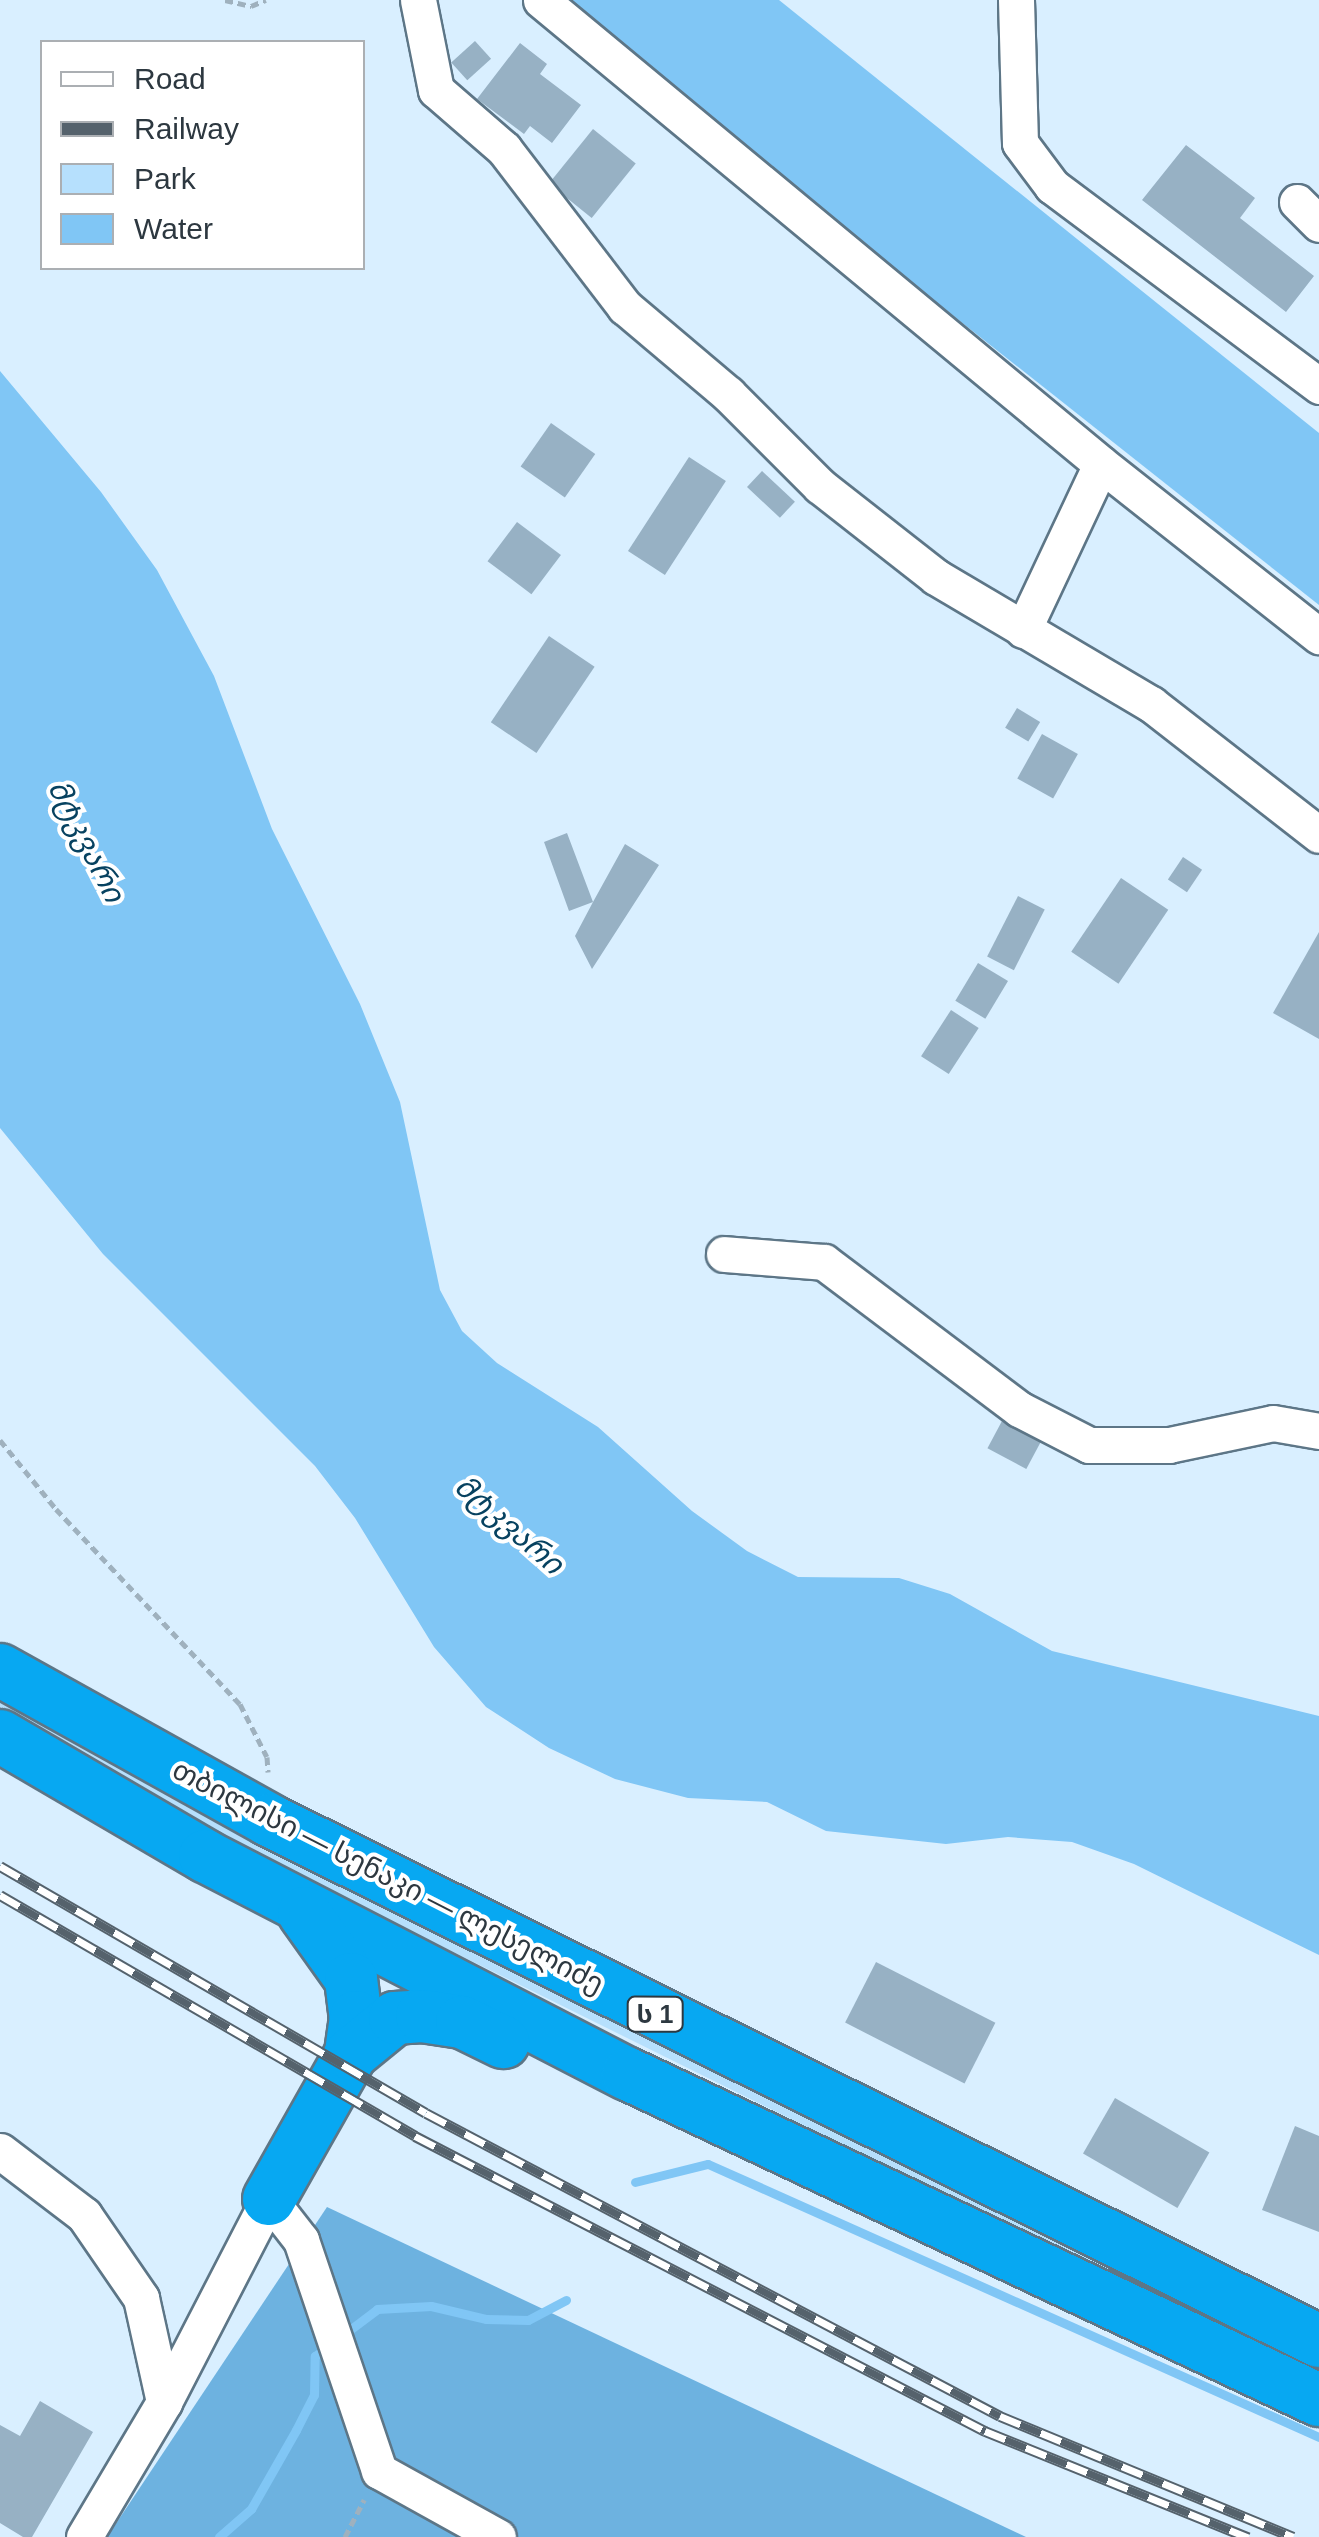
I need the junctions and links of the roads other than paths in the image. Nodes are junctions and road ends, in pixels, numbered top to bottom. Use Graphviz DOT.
graph roads {
  1 [pos="418,0"];
  2 [pos="541,0"];
  3 [pos="1016,0"];
  4 [pos="1319,386"];
  5 [pos="1100,464"];
  6 [pos="1023,630"];
  7 [pos="1319,636"];
  8 [pos="1319,835"];
  9 [pos="724,1254"];
  10 [pos="1319,1431"];
  11 [pos="0,1670"];
  12 [pos="0,1736"];
  13 [pos="296,1905"];
  14 [pos="351,2054"];
  15 [pos="628,2074"];
  16 [pos="0,2151"];
  17 [pos="269,2200"];
  18 [pos="1319,2341"];
  19 [pos="1319,2400"];
  20 [pos="164,2402"];
  21 [pos="84,2537"];
  22 [pos="498,2537"];
  1 -- 6 [label="street"];
  2 -- 5 [label="street"];
  3 -- 4 [label="street"];
  5 -- 6 [label="street"];
  5 -- 7 [label="street"];
  6 -- 8 [label="street"];
  9 -- 10 [label="street"];
  11 -- 18 [label="highway, თბილისი — სენაკი — ლესელიძე / ს 1"];
  12 -- 13 [label="highway, ს 1"];
  13 -- 14 [label="highway"];
  13 -- 15 [label="highway, ს 1"];
  14 -- 15 [label="highway"];
  14 -- 17 [label="highway"];
  15 -- 19 [label="highway, ს 1"];
  16 -- 20 [label="street"];
  17 -- 20 [label="street"];
  17 -- 22 [label="street"];
  20 -- 21 [label="street"];
}
